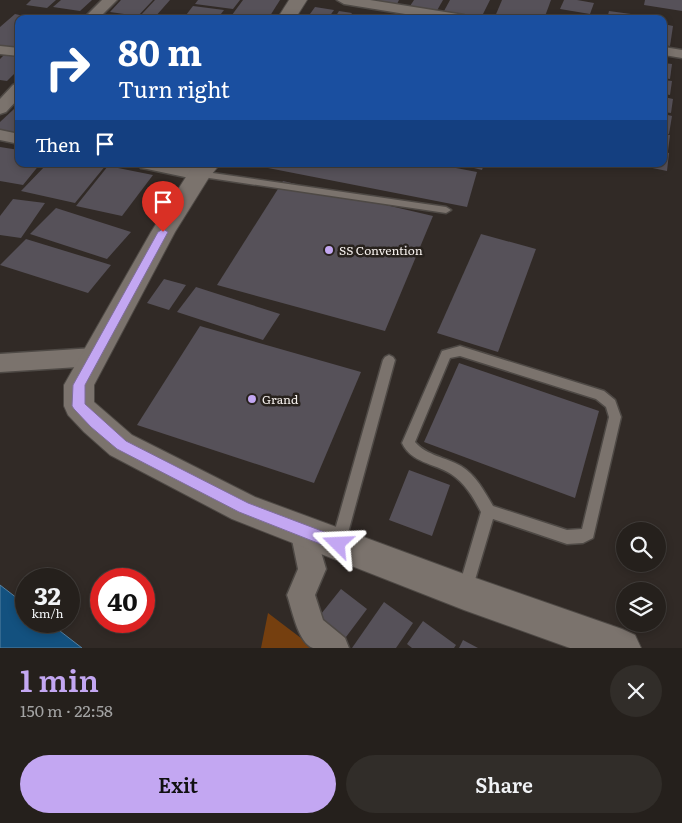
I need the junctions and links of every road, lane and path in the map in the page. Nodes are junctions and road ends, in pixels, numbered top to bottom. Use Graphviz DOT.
graph roads {
  1 [pos="110,0"];
  2 [pos="298,0"];
  3 [pos="344,0"];
  4 [pos="94,15"];
  5 [pos="289,15"];
  6 [pos="439,15"];
  7 [pos="0,50"];
  8 [pos="15,52"];
  9 [pos="667,52"];
  10 [pos="682,54"];
  11 [pos="15,95"];
  12 [pos="8,106"];
  13 [pos="0,135"];
  14 [pos="15,138"];
  15 [pos="181,167"];
  16 [pos="204,169"];
  17 [pos="446,210"];
  18 [pos="94,357"];
  19 [pos="389,360"];
  20 [pos="0,363"];
  21 [pos="488,511"];
  22 [pos="303,530"];
  23 [pos="338,544"];
  24 [pos="464,592"];
  25 [pos="335,648"];
  26 [pos="622,648"];
  1 -- 4 [label="street"];
  2 -- 5 [label="street"];
  3 -- 6 [label="street"];
  7 -- 8 [label="street"];
  9 -- 10 [label="street"];
  11 -- 12 [label="street"];
  13 -- 14 [label="street"];
  15 -- 16 [label="street"];
  16 -- 17 [label="lane"];
  16 -- 18 [label="street"];
  18 -- 20 [label="street"];
  18 -- 22 [label="street"];
  19 -- 23 [label="lane"];
  21 -- 21 [label="lane"];
  21 -- 24 [label="lane"];
  22 -- 23 [label="street"];
  22 -- 25 [label="street"];
  23 -- 24 [label="street"];
  24 -- 26 [label="street"];
}
